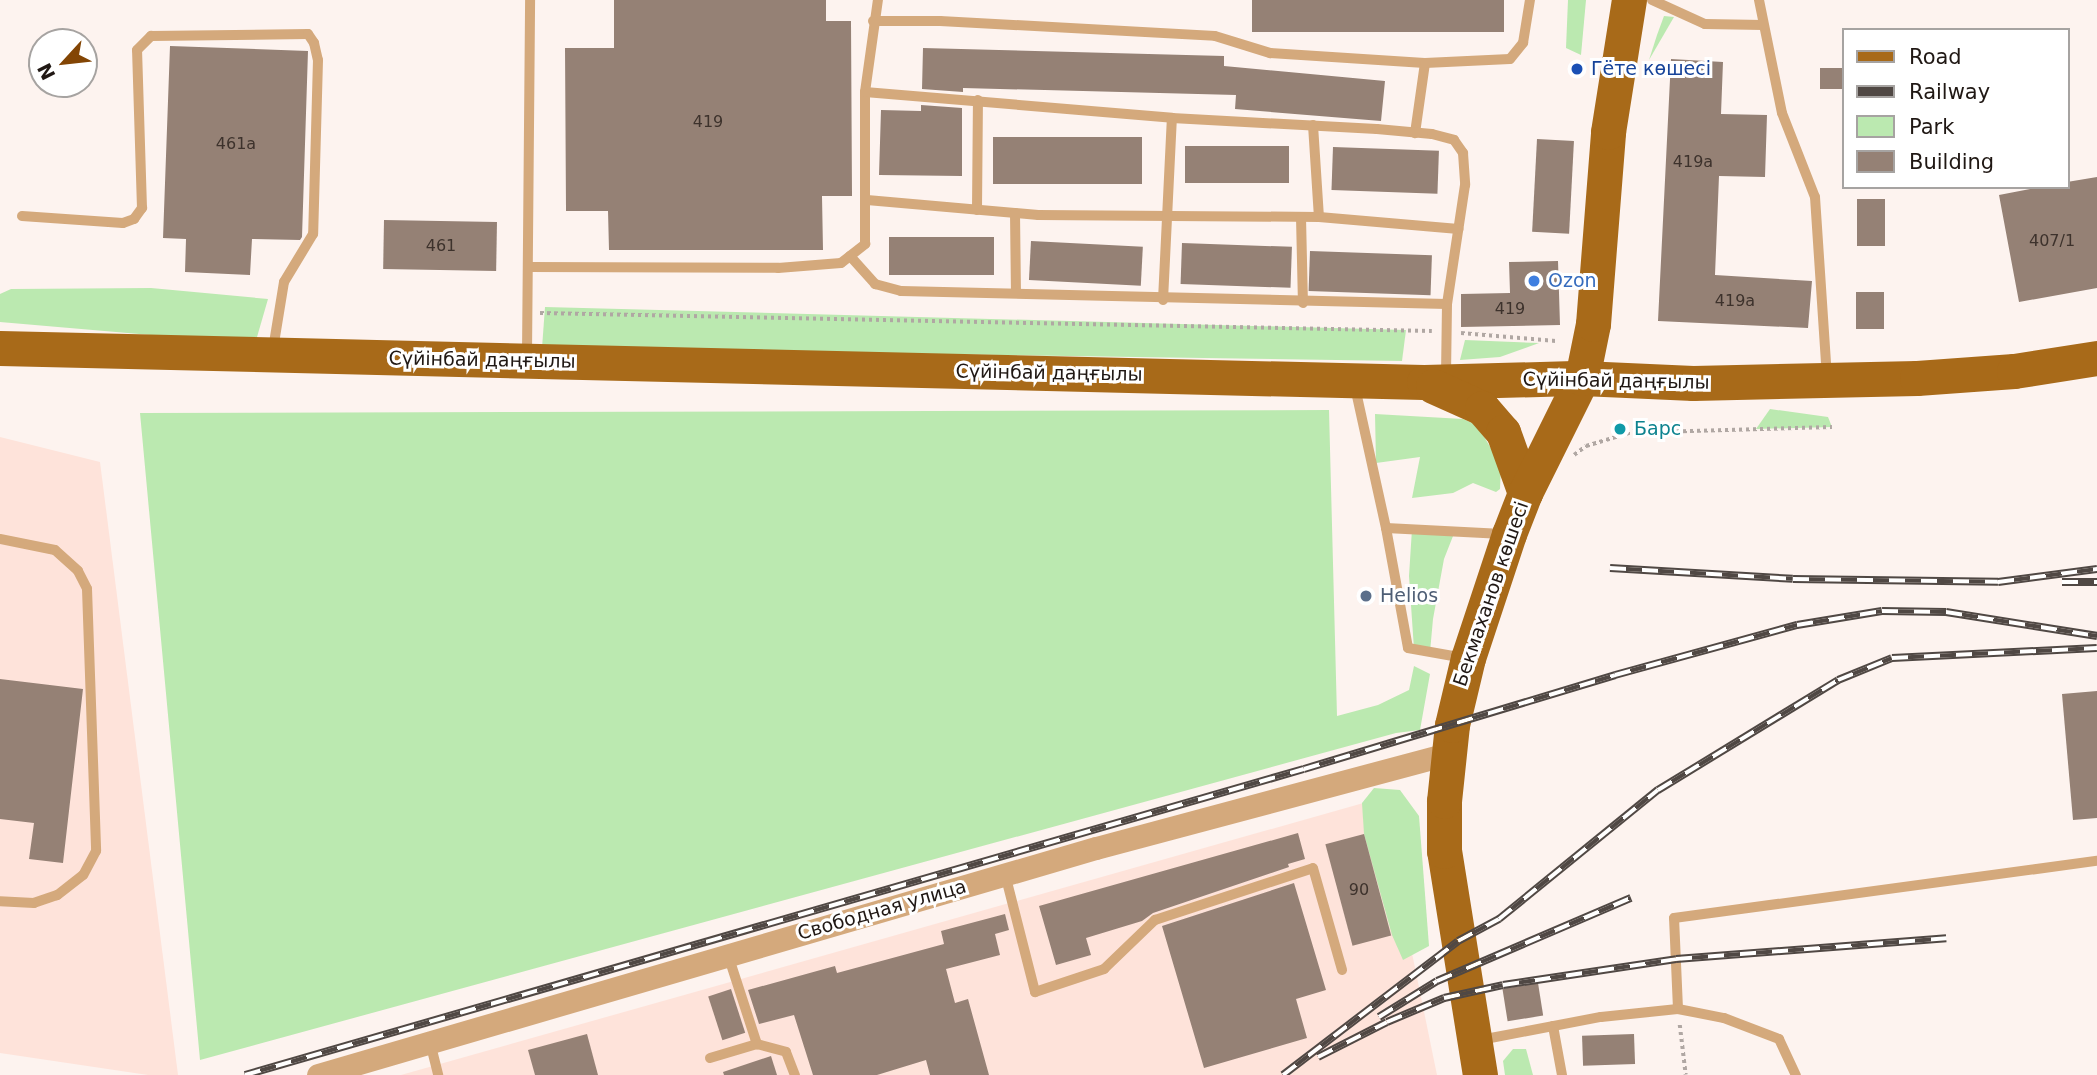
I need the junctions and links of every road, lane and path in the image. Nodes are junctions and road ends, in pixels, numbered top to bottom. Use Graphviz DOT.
graph roads {
  1 [pos="530,0"];
  2 [pos="878,0"];
  3 [pos="1530,0"];
  4 [pos="1629,0"];
  5 [pos="1652,0"];
  6 [pos="1759,0"];
  7 [pos="873,21"];
  8 [pos="1763,25"];
  9 [pos="1425,63"];
  10 [pos="865,92"];
  11 [pos="978,100"];
  12 [pos="1172,118"];
  13 [pos="1313,125"];
  14 [pos="1415,133"];
  15 [pos="867,200"];
  16 [pos="977,210"];
  17 [pos="1016,213"];
  18 [pos="22,216"];
  19 [pos="1167,216"];
  20 [pos="1301,217"];
  21 [pos="1319,217"];
  22 [pos="1458,229"];
  23 [pos="850,256"];
  24 [pos="529,267"];
  25 [pos="1016,292"];
  26 [pos="1163,300"];
  27 [pos="1303,303"];
  28 [pos="1447,304"];
  29 [pos="528,313"];
  30 [pos="1446,331"];
  31 [pos="1556,341"];
  32 [pos="0,348"];
  33 [pos="272,355"];
  34 [pos="2097,358"];
  35 [pos="527,361"];
  36 [pos="1582,378"];
  37 [pos="1353,380"];
  38 [pos="1827,380"];
  39 [pos="1435,382"];
  40 [pos="1832,427"];
  41 [pos="1566,461"];
  42 [pos="1525,494"];
  43 [pos="1386,528"];
  44 [pos="1509,534"];
  45 [pos="0,539"];
  46 [pos="1468,659"];
  47 [pos="1448,754"];
  48 [pos="2097,861"];
  49 [pos="1006,874"];
  50 [pos="0,901"];
  51 [pos="728,955"];
  52 [pos="1342,970"];
  53 [pos="1678,1009"];
  54 [pos="1553,1026"];
  55 [pos="1474,1041"];
  56 [pos="430,1042"];
  57 [pos="757,1044"];
  58 [pos="710,1058"];
  59 [pos="318,1075"];
  60 [pos="438,1075"];
  61 [pos="795,1075"];
  62 [pos="1480,1075"];
  63 [pos="1562,1075"];
  64 [pos="1686,1075"];
  65 [pos="1797,1075"];
  1 -- 24 [label="lane"];
  2 -- 7 [label="lane"];
  3 -- 9 [label="lane"];
  4 -- 36 [label="main road, Бекмаханов көшесі"];
  5 -- 8 [label="lane"];
  6 -- 8 [label="lane"];
  7 -- 9 [label="lane"];
  7 -- 10 [label="lane"];
  8 -- 38 [label="lane"];
  9 -- 14 [label="lane"];
  10 -- 11 [label="lane"];
  10 -- 15 [label="lane"];
  11 -- 12 [label="lane"];
  11 -- 16 [label="lane"];
  12 -- 13 [label="lane"];
  12 -- 19 [label="lane"];
  13 -- 14 [label="lane"];
  13 -- 21 [label="lane"];
  14 -- 22 [label="lane"];
  15 -- 16 [label="lane"];
  15 -- 23 [label="lane"];
  16 -- 17 [label="lane"];
  17 -- 19 [label="lane"];
  17 -- 25 [label="lane"];
  18 -- 33 [label="lane"];
  19 -- 20 [label="lane"];
  19 -- 26 [label="lane"];
  20 -- 21 [label="lane"];
  20 -- 27 [label="lane"];
  21 -- 22 [label="lane"];
  22 -- 28 [label="lane"];
  23 -- 24 [label="lane"];
  23 -- 25 [label="lane"];
  24 -- 29 [label="lane"];
  25 -- 26 [label="lane"];
  26 -- 27 [label="lane"];
  27 -- 28 [label="lane"];
  28 -- 30 [label="lane"];
  29 -- 30 [label="path"];
  29 -- 35 [label="lane"];
  30 -- 31 [label="path"];
  30 -- 39 [label="lane"];
  32 -- 33 [label="main road, Сүйінбай даңғылы"];
  33 -- 35 [label="main road, Сүйінбай даңғылы"];
  34 -- 38 [label="main road, Сүйінбай даңғылы"];
  35 -- 37 [label="main road, Сүйінбай даңғылы"];
  36 -- 38 [label="main road, Сүйінбай даңғылы"];
  36 -- 39 [label="main road, Сүйінбай даңғылы"];
  36 -- 42 [label="main road, Бекмаханов көшесі"];
  37 -- 39 [label="main road, Сүйінбай даңғылы"];
  37 -- 43 [label="lane"];
  39 -- 42 [label="main road"];
  40 -- 41 [label="path"];
  42 -- 44 [label="main road, Бекмаханов көшесі"];
  43 -- 44 [label="lane"];
  43 -- 46 [label="lane"];
  44 -- 46 [label="main road, Бекмаханов көшесі"];
  45 -- 50 [label="lane"];
  46 -- 47 [label="main road, Бекмаханов көшесі"];
  47 -- 49 [label="street, Свободная улица"];
  47 -- 55 [label="main road, Бекмаханов көшесі"];
  48 -- 53 [label="lane"];
  49 -- 51 [label="street, Свободная улица"];
  49 -- 52 [label="lane"];
  51 -- 56 [label="street, Свободная улица"];
  51 -- 57 [label="lane"];
  53 -- 54 [label="lane"];
  53 -- 64 [label="path"];
  53 -- 65 [label="lane"];
  54 -- 55 [label="lane"];
  54 -- 63 [label="lane"];
  55 -- 62 [label="main road, Бекмаханов көшесі"];
  56 -- 59 [label="street, Свободная улица"];
  56 -- 60 [label="lane"];
  57 -- 58 [label="lane"];
  57 -- 61 [label="lane"];
}
